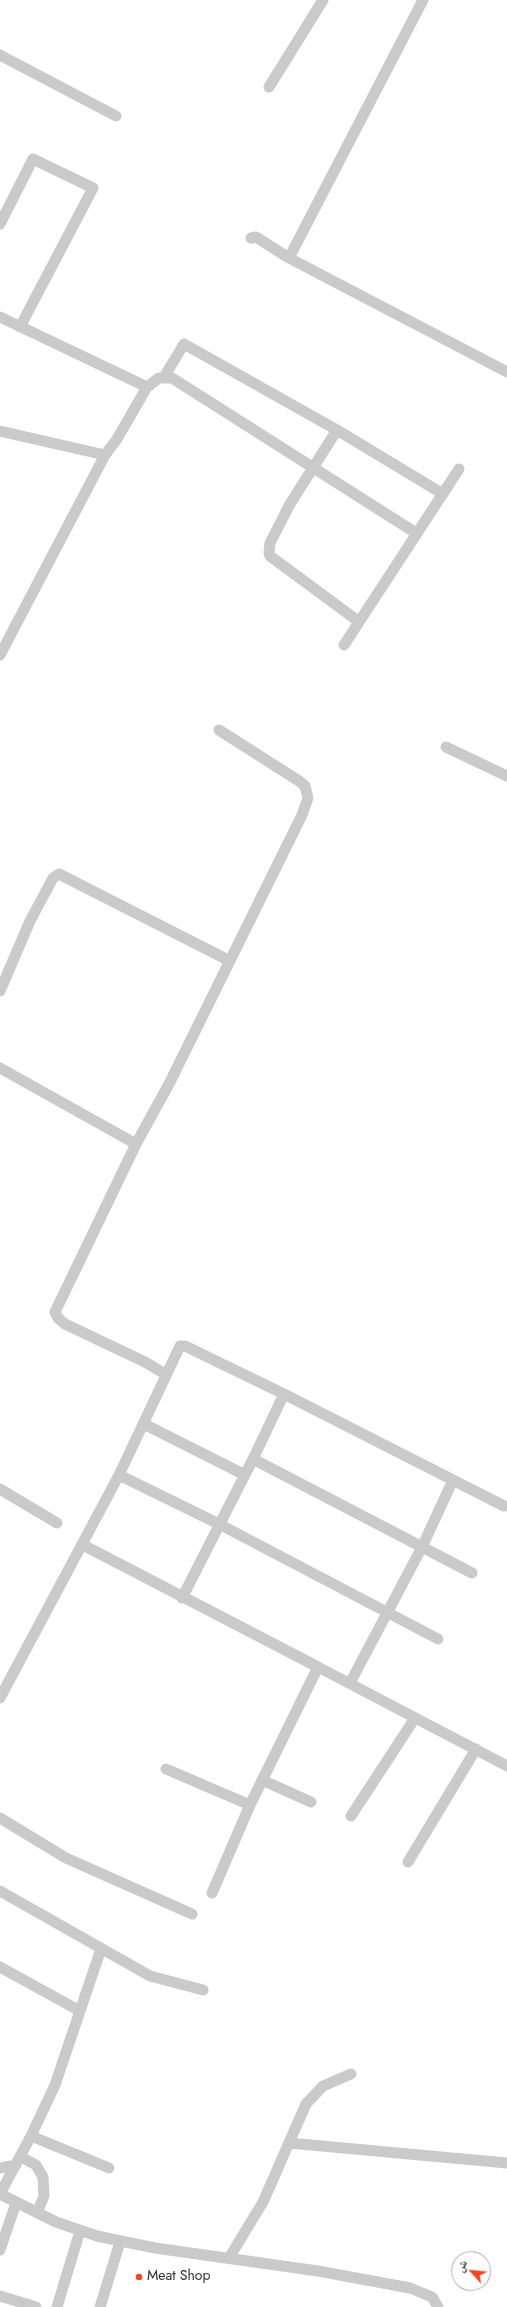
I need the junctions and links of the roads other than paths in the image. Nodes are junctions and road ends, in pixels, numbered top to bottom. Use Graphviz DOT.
graph roads {
  1 [pos="323,0"];
  2 [pos="423,0"];
  3 [pos="0,55"];
  4 [pos="269,87"];
  5 [pos="116,116"];
  6 [pos="0,224"];
  7 [pos="251,238"];
  8 [pos="289,258"];
  9 [pos="0,317"];
  10 [pos="20,327"];
  11 [pos="507,372"];
  12 [pos="164,377"];
  13 [pos="147,388"];
  14 [pos="336,430"];
  15 [pos="0,431"];
  16 [pos="105,455"];
  17 [pos="314,468"];
  18 [pos="459,469"];
  19 [pos="443,494"];
  20 [pos="416,533"];
  21 [pos="358,621"];
  22 [pos="344,645"];
  23 [pos="0,655"];
  24 [pos="219,730"];
  25 [pos="446,747"];
  26 [pos="507,776"];
  27 [pos="230,961"];
  28 [pos="0,991"];
  29 [pos="0,1068"];
  30 [pos="136,1144"];
  31 [pos="165,1374"];
  32 [pos="284,1394"];
  33 [pos="144,1424"];
  34 [pos="253,1459"];
  35 [pos="119,1475"];
  36 [pos="245,1475"];
  37 [pos="453,1480"];
  38 [pos="0,1489"];
  39 [pos="504,1506"];
  40 [pos="57,1523"];
  41 [pos="219,1524"];
  42 [pos="83,1545"];
  43 [pos="422,1547"];
  44 [pos="472,1573"];
  45 [pos="182,1598"];
  46 [pos="387,1614"];
  47 [pos="438,1639"];
  48 [pos="318,1667"];
  49 [pos="4,1682"];
  50 [pos="350,1684"];
  51 [pos="0,1698"];
  52 [pos="415,1718"];
  53 [pos="476,1749"];
  54 [pos="507,1766"];
  55 [pos="166,1769"];
  56 [pos="262,1780"];
  57 [pos="311,1802"];
  58 [pos="250,1805"];
  59 [pos="351,1816"];
  60 [pos="0,1818"];
  61 [pos="408,1862"];
  62 [pos="0,1891"];
  63 [pos="212,1893"];
  64 [pos="192,1914"];
  65 [pos="101,1948"];
  66 [pos="0,1967"];
  67 [pos="204,1990"];
  68 [pos="80,2011"];
  69 [pos="351,2074"];
  70 [pos="31,2136"];
  71 [pos="289,2143"];
  72 [pos="18,2161"];
  73 [pos="507,2162"];
  74 [pos="0,2168"];
  75 [pos="109,2168"];
  76 [pos="0,2194"];
  77 [pos="16,2203"];
  78 [pos="36,2213"];
  79 [pos="80,2231"];
  80 [pos="120,2242"];
  81 [pos="0,2250"];
  82 [pos="229,2258"];
  83 [pos="0,2296"];
  84 [pos="36,2307"];
  85 [pos="57,2307"];
  86 [pos="100,2307"];
  87 [pos="438,2307"];
  1 -- 4 [label="street"];
  2 -- 8 [label="street"];
  3 -- 5 [label="street"];
  6 -- 10 [label="street"];
  7 -- 8 [label="street"];
  8 -- 11 [label="street"];
  9 -- 10 [label="street"];
  10 -- 13 [label="street"];
  12 -- 13 [label="street"];
  12 -- 14 [label="street"];
  12 -- 17 [label="street"];
  13 -- 16 [label="street"];
  14 -- 17 [label="street"];
  14 -- 19 [label="street"];
  15 -- 16 [label="street"];
  16 -- 23 [label="street"];
  17 -- 20 [label="street"];
  17 -- 21 [label="street"];
  18 -- 19 [label="street"];
  19 -- 20 [label="street"];
  20 -- 21 [label="street"];
  21 -- 22 [label="street"];
  24 -- 27 [label="street"];
  25 -- 26 [label="street"];
  27 -- 28 [label="street"];
  27 -- 30 [label="street"];
  29 -- 30 [label="street"];
  30 -- 31 [label="street"];
  31 -- 32 [label="street"];
  31 -- 33 [label="street"];
  32 -- 34 [label="street"];
  32 -- 37 [label="street"];
  33 -- 35 [label="street"];
  33 -- 36 [label="street"];
  34 -- 36 [label="street"];
  34 -- 43 [label="street"];
  35 -- 41 [label="street"];
  35 -- 42 [label="street"];
  36 -- 41 [label="street"];
  37 -- 39 [label="street"];
  37 -- 43 [label="street"];
  38 -- 40 [label="street"];
  41 -- 45 [label="street"];
  41 -- 46 [label="street"];
  42 -- 45 [label="street"];
  42 -- 49 [label="street"];
  43 -- 44 [label="street"];
  43 -- 46 [label="street"];
  45 -- 48 [label="street"];
  46 -- 47 [label="street"];
  46 -- 50 [label="street"];
  48 -- 50 [label="street"];
  48 -- 56 [label="street"];
  49 -- 51 [label="street"];
  50 -- 52 [label="street"];
  52 -- 53 [label="street"];
  52 -- 59 [label="street"];
  53 -- 54 [label="street"];
  53 -- 61 [label="street"];
  55 -- 58 [label="street"];
  56 -- 57 [label="street"];
  56 -- 58 [label="street"];
  58 -- 63 [label="street"];
  60 -- 64 [label="street"];
  62 -- 65 [label="street"];
  65 -- 67 [label="street"];
  65 -- 68 [label="street"];
  66 -- 68 [label="street"];
  68 -- 70 [label="street"];
  69 -- 71 [label="street"];
  70 -- 72 [label="street"];
  70 -- 75 [label="street"];
  71 -- 73 [label="street"];
  71 -- 82 [label="street"];
  72 -- 74 [label="street"];
  72 -- 76 [label="street"];
  72 -- 78 [label="street"];
  76 -- 77 [label="street"];
  77 -- 78 [label="street"];
  77 -- 81 [label="street"];
  78 -- 79 [label="street"];
  79 -- 80 [label="street"];
  79 -- 85 [label="street"];
  80 -- 82 [label="street"];
  80 -- 86 [label="street"];
  82 -- 87 [label="street"];
  83 -- 84 [label="street"];
}
